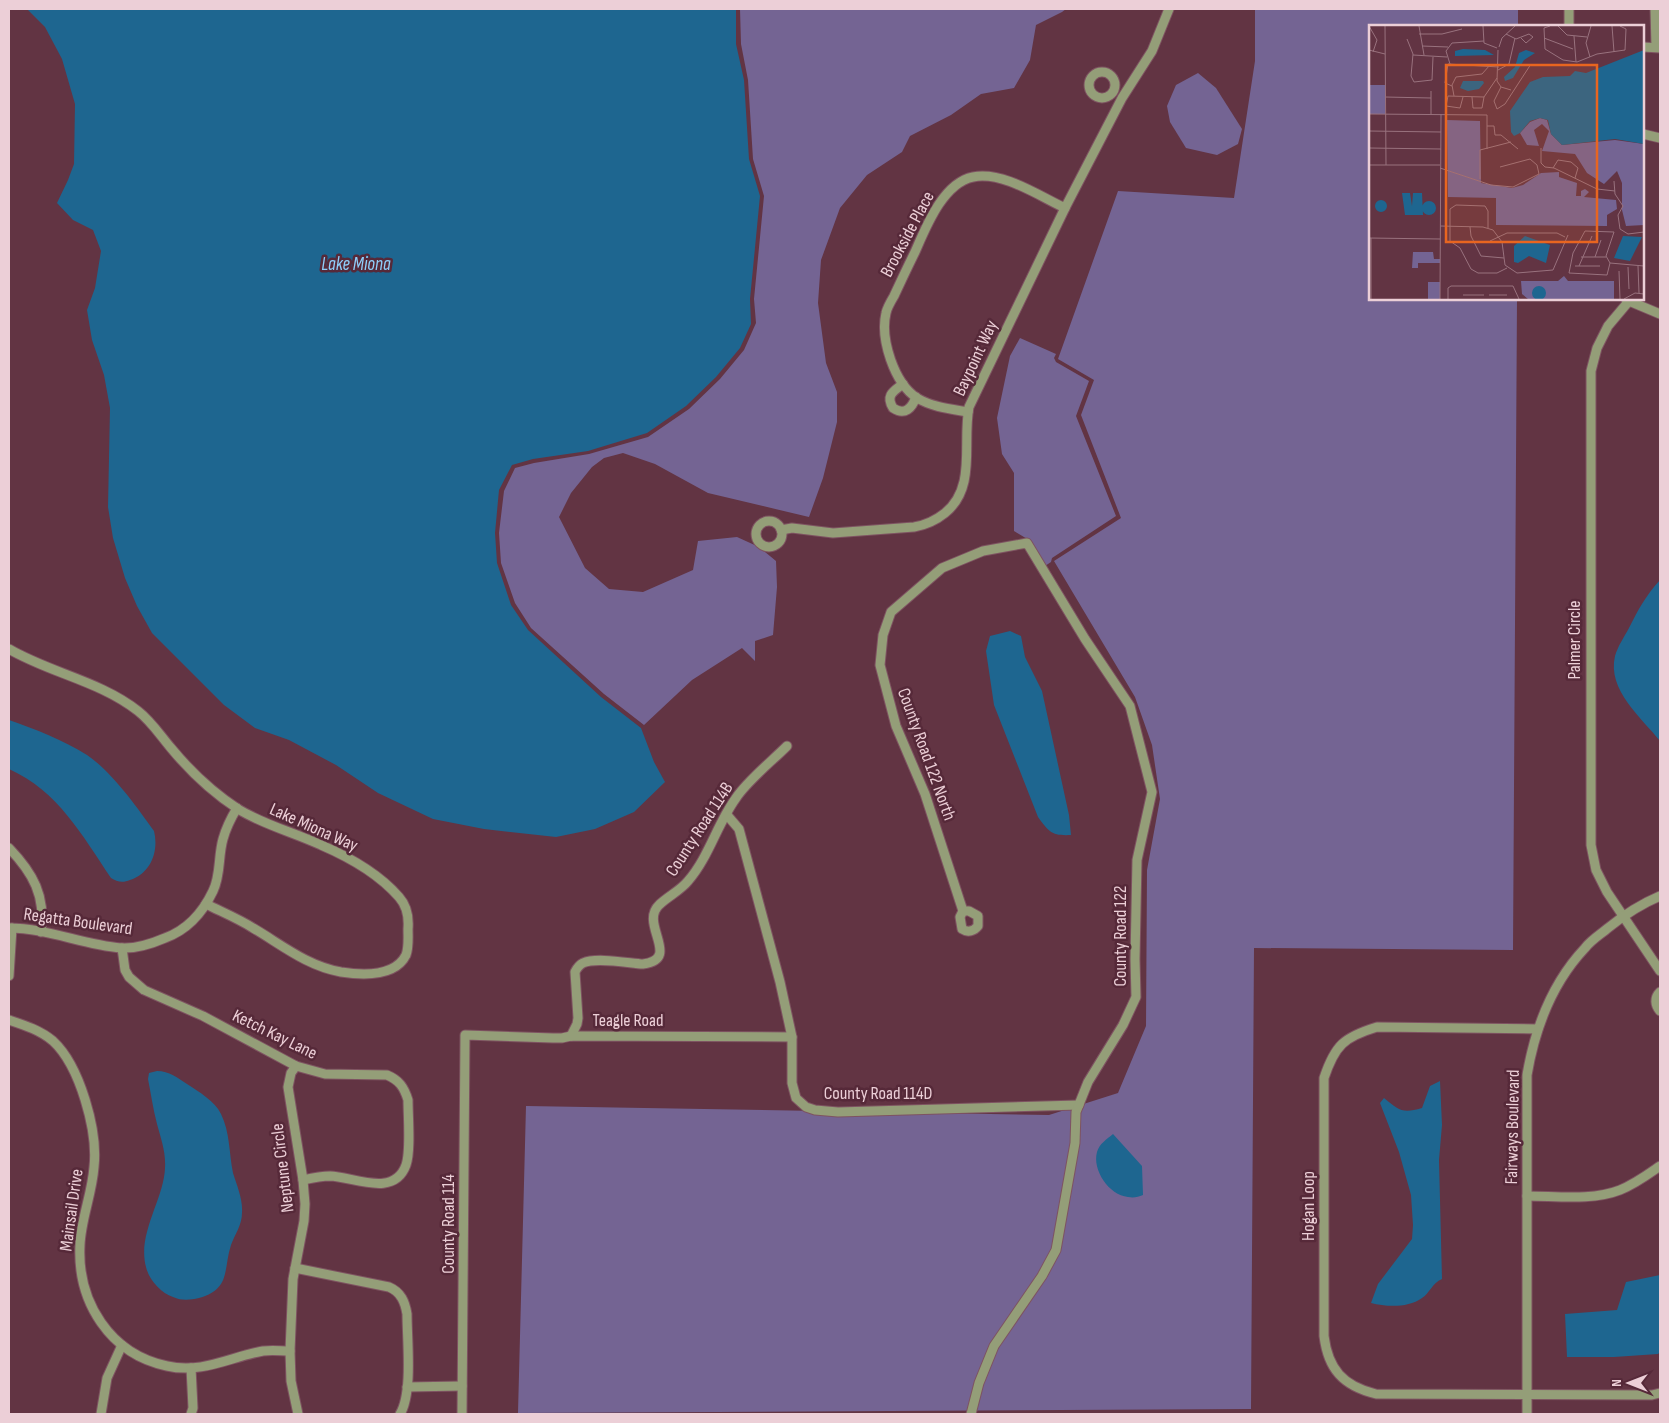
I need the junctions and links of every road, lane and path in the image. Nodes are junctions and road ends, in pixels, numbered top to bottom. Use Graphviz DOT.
graph roads {
  1 [pos="1169,9"];
  2 [pos="1569,9"];
  3 [pos="1655,9"];
  4 [pos="1569,25"];
  5 [pos="1644,46"];
  6 [pos="1658,48"];
  7 [pos="1112,92"];
  8 [pos="1122,98"];
  9 [pos="1644,134"];
  10 [pos="1660,138"];
  11 [pos="1065,208"];
  12 [pos="1627,300"];
  13 [pos="1660,314"];
  14 [pos="903,384"];
  15 [pos="916,397"];
  16 [pos="968,412"];
  17 [pos="781,530"];
  18 [pos="1028,543"];
  19 [pos="9,649"];
  20 [pos="787,746"];
  21 [pos="237,808"];
  22 [pos="727,815"];
  23 [pos="9,848"];
  24 [pos="1660,896"];
  25 [pos="206,904"];
  26 [pos="963,911"];
  27 [pos="1623,916"];
  28 [pos="10,928"];
  29 [pos="41,932"];
  30 [pos="122,948"];
  31 [pos="1660,971"];
  32 [pos="9,976"];
  33 [pos="1660,992"];
  34 [pos="1660,1011"];
  35 [pos="9,1020"];
  36 [pos="1538,1029"];
  37 [pos="465,1035"];
  38 [pos="570,1036"];
  39 [pos="792,1037"];
  40 [pos="296,1066"];
  41 [pos="1079,1105"];
  42 [pos="1660,1166"];
  43 [pos="303,1180"];
  44 [pos="1527,1196"];
  45 [pos="295,1268"];
  46 [pos="122,1345"];
  47 [pos="290,1351"];
  48 [pos="191,1368"];
  49 [pos="462,1386"];
  50 [pos="407,1387"];
  51 [pos="1660,1393"];
  52 [pos="1528,1396"];
  53 [pos="101,1414"];
  54 [pos="191,1414"];
  55 [pos="298,1414"];
  56 [pos="400,1414"];
  57 [pos="462,1414"];
  58 [pos="971,1414"];
  59 [pos="1527,1414"];
  1 -- 8 [label="street, Baypoint Way"];
  2 -- 4 [label="street"];
  3 -- 6 [label="street"];
  5 -- 6 [label="street"];
  7 -- 8 [label="street"];
  8 -- 11 [label="street, Baypoint Way"];
  9 -- 10 [label="street"];
  11 -- 14 [label="street, Brookside Place"];
  11 -- 16 [label="street, Baypoint Way"];
  12 -- 13 [label="street"];
  12 -- 27 [label="street, Palmer Circle"];
  14 -- 15 [label="street, Brookside Place"];
  14 -- 15 [label="street"];
  15 -- 16 [label="street, Brookside Place"];
  16 -- 17 [label="street, Baypoint Way"];
  18 -- 26 [label="street, County Road 122 North"];
  18 -- 41 [label="street, County Road 122"];
  19 -- 21 [label="street, Lake Miona Way"];
  20 -- 22 [label="street, County Road 114B"];
  21 -- 25 [label="street, Regatta Boulevard"];
  21 -- 25 [label="street, Lake Miona Way"];
  22 -- 38 [label="street, County Road 114B"];
  22 -- 39 [label="street, County Road 114D"];
  23 -- 29 [label="street"];
  24 -- 27 [label="street, Fairways Boulevard"];
  25 -- 30 [label="street, Regatta Boulevard"];
  27 -- 31 [label="street, Palmer Circle"];
  27 -- 36 [label="street, Fairways Boulevard"];
  28 -- 29 [label="street, Regatta Boulevard"];
  28 -- 32 [label="street"];
  29 -- 30 [label="street, Regatta Boulevard"];
  30 -- 40 [label="street, Ketch Kay Lane"];
  33 -- 34 [label="street"];
  35 -- 46 [label="street, Mainsail Drive"];
  36 -- 44 [label="street, Fairways Boulevard"];
  36 -- 52 [label="street, Hogan Loop"];
  37 -- 38 [label="street, Teagle Road"];
  37 -- 49 [label="street, County Road 114"];
  38 -- 39 [label="street, Teagle Road"];
  39 -- 41 [label="street, County Road 114D"];
  40 -- 43 [label="street, Neptune Circle"];
  40 -- 43 [label="street, Ketch Kay Lane"];
  41 -- 58 [label="street, County Road 122"];
  42 -- 44 [label="street"];
  43 -- 45 [label="street, Neptune Circle"];
  44 -- 52 [label="street, Fairways Boulevard"];
  45 -- 47 [label="street, Neptune Circle"];
  45 -- 50 [label="street"];
  46 -- 48 [label="street, Mainsail Drive"];
  46 -- 53 [label="street"];
  47 -- 48 [label="street, Mainsail Drive"];
  47 -- 55 [label="street, Neptune Circle"];
  48 -- 54 [label="street"];
  49 -- 50 [label="street"];
  49 -- 57 [label="street, County Road 114"];
  50 -- 56 [label="street"];
  51 -- 52 [label="street, Hogan Loop"];
  52 -- 59 [label="street, Fairways Boulevard"];
}
